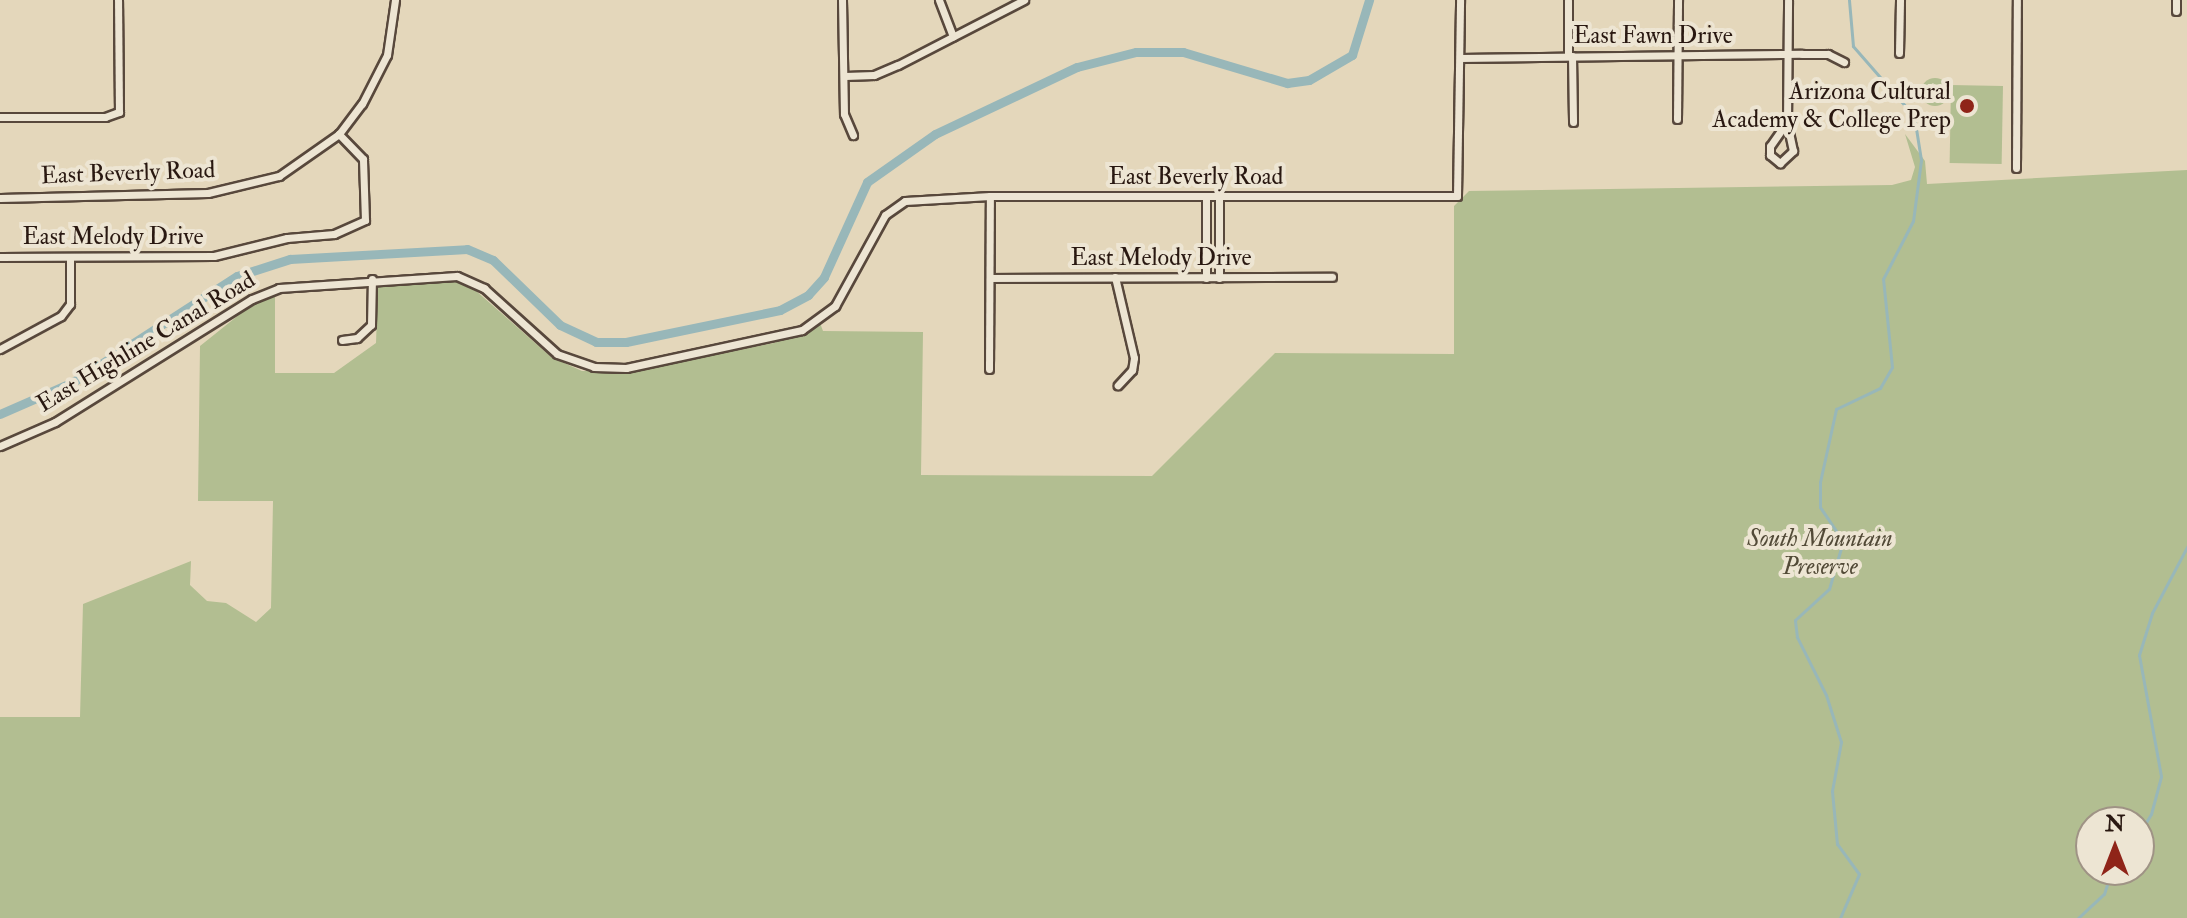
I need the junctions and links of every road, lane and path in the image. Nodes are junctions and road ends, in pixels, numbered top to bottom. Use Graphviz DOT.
graph roads {
  1 [pos="118,0"];
  2 [pos="395,0"];
  3 [pos="842,0"];
  4 [pos="939,0"];
  5 [pos="1024,0"];
  6 [pos="1460,0"];
  7 [pos="1568,0"];
  8 [pos="1678,0"];
  9 [pos="1788,0"];
  10 [pos="1900,0"];
  11 [pos="2017,0"];
  12 [pos="2176,0"];
  13 [pos="2176,11"];
  14 [pos="953,36"];
  15 [pos="1899,53"];
  16 [pos="1788,54"];
  17 [pos="1570,56"];
  18 [pos="1678,57"];
  19 [pos="1460,58"];
  20 [pos="1844,62"];
  21 [pos="845,76"];
  22 [pos="0,117"];
  23 [pos="1677,119"];
  24 [pos="1573,122"];
  25 [pos="1787,122"];
  26 [pos="339,134"];
  27 [pos="853,135"];
  28 [pos="2016,168"];
  29 [pos="990,196"];
  30 [pos="933,197"];
  31 [pos="1206,197"];
  32 [pos="1219,197"];
  33 [pos="0,198"];
  34 [pos="0,257"];
  35 [pos="70,258"];
  36 [pos="1115,277"];
  37 [pos="1332,277"];
  38 [pos="990,278"];
  39 [pos="1206,278"];
  40 [pos="1219,278"];
  41 [pos="372,279"];
  42 [pos="342,340"];
  43 [pos="0,349"];
  44 [pos="989,369"];
  45 [pos="1118,385"];
  46 [pos="0,446"];
  1 -- 22 [label="street"];
  2 -- 26 [label="street"];
  3 -- 21 [label="street"];
  4 -- 14 [label="street"];
  5 -- 14 [label="street"];
  6 -- 19 [label="street"];
  7 -- 17 [label="street"];
  8 -- 18 [label="street"];
  9 -- 16 [label="street"];
  10 -- 15 [label="street"];
  11 -- 28 [label="street"];
  12 -- 13 [label="street"];
  14 -- 21 [label="street"];
  16 -- 18 [label="street, East Fawn Drive"];
  16 -- 20 [label="street, East Fawn Drive"];
  16 -- 25 [label="street"];
  17 -- 18 [label="street, East Fawn Drive"];
  17 -- 19 [label="street, East Fawn Drive"];
  17 -- 24 [label="street"];
  18 -- 23 [label="street"];
  19 -- 32 [label="street, East Beverly Road"];
  21 -- 27 [label="street"];
  25 -- 25 [label="street"];
  26 -- 33 [label="street, East Beverly Road"];
  26 -- 35 [label="street, East Melody Drive"];
  29 -- 30 [label="street, East Beverly Road"];
  29 -- 31 [label="street, East Beverly Road"];
  29 -- 38 [label="street"];
  30 -- 41 [label="street, East Highline Canal Road"];
  31 -- 32 [label="street, East Beverly Road"];
  31 -- 39 [label="street"];
  32 -- 40 [label="street"];
  34 -- 35 [label="street, East Melody Drive"];
  35 -- 43 [label="street"];
  36 -- 38 [label="street, East Melody Drive"];
  36 -- 39 [label="street, East Melody Drive"];
  36 -- 45 [label="street"];
  37 -- 40 [label="street, East Melody Drive"];
  38 -- 44 [label="street"];
  39 -- 40 [label="street, East Melody Drive"];
  41 -- 42 [label="street"];
  41 -- 46 [label="street, East Highline Canal Road"];
}
